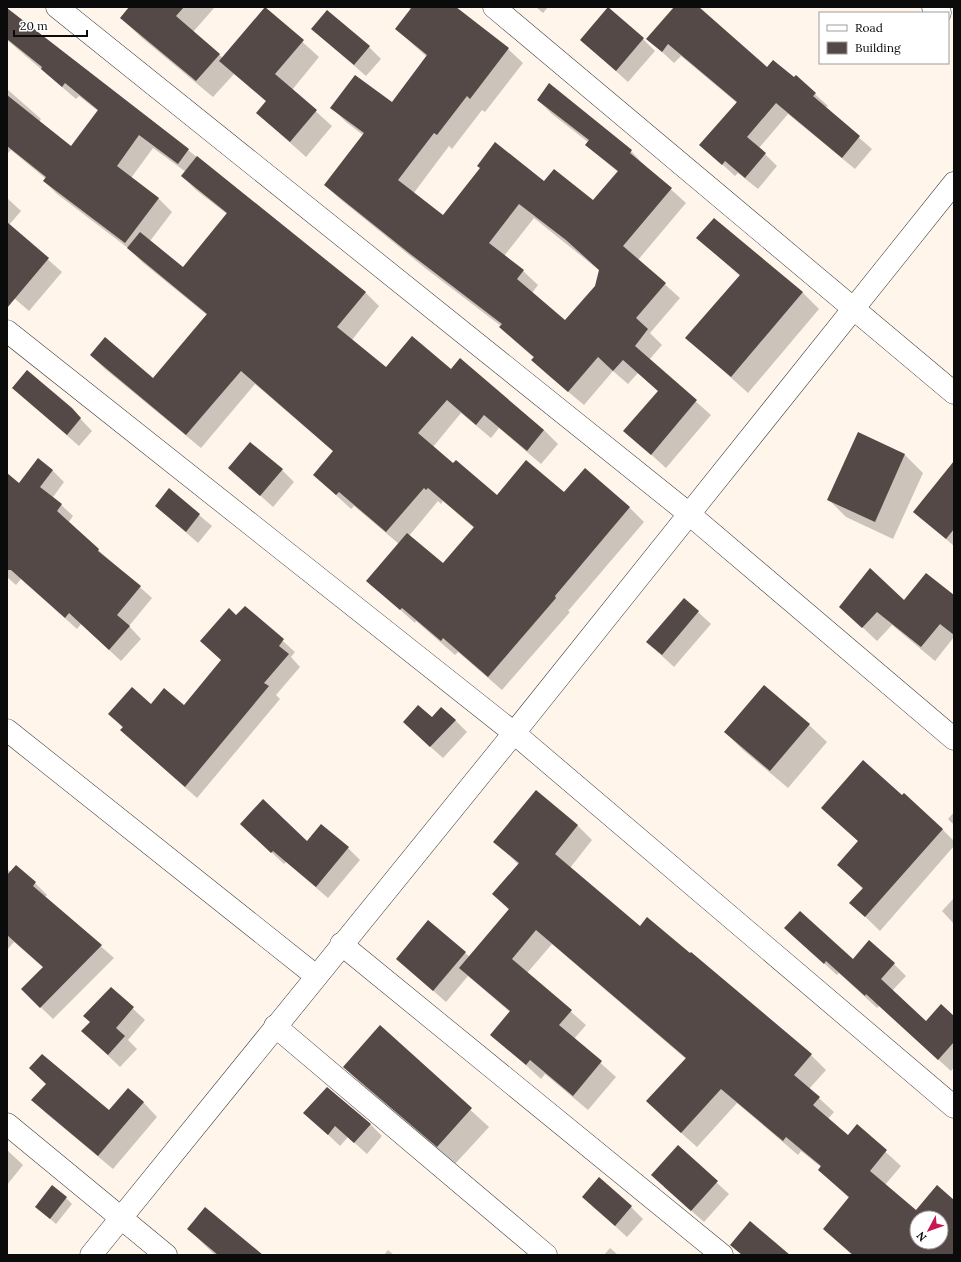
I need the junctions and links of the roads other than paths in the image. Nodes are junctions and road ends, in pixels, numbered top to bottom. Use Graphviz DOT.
graph roads {
  1 [pos="57,7"];
  2 [pos="494,7"];
  3 [pos="954,183"];
  4 [pos="853,308"];
  5 [pos="7,331"];
  6 [pos="954,393"];
  7 [pos="688,513"];
  8 [pos="7,730"];
  9 [pos="514,733"];
  10 [pos="954,739"];
  11 [pos="341,944"];
  12 [pos="316,976"];
  13 [pos="275,1026"];
  14 [pos="954,1107"];
  15 [pos="7,1124"];
  16 [pos="121,1218"];
  17 [pos="91,1255"];
  18 [pos="166,1255"];
  19 [pos="546,1255"];
  20 [pos="722,1255"];
  1 -- 7 [label="street"];
  2 -- 4 [label="street"];
  3 -- 4 [label="street"];
  4 -- 6 [label="street"];
  4 -- 7 [label="street"];
  5 -- 9 [label="street"];
  7 -- 9 [label="street"];
  7 -- 10 [label="street"];
  8 -- 12 [label="street"];
  9 -- 11 [label="street"];
  9 -- 14 [label="street"];
  11 -- 12 [label="street"];
  11 -- 20 [label="street"];
  12 -- 13 [label="street"];
  13 -- 16 [label="street"];
  13 -- 19 [label="street"];
  15 -- 16 [label="street"];
  16 -- 17 [label="street"];
  16 -- 18 [label="street"];
}
